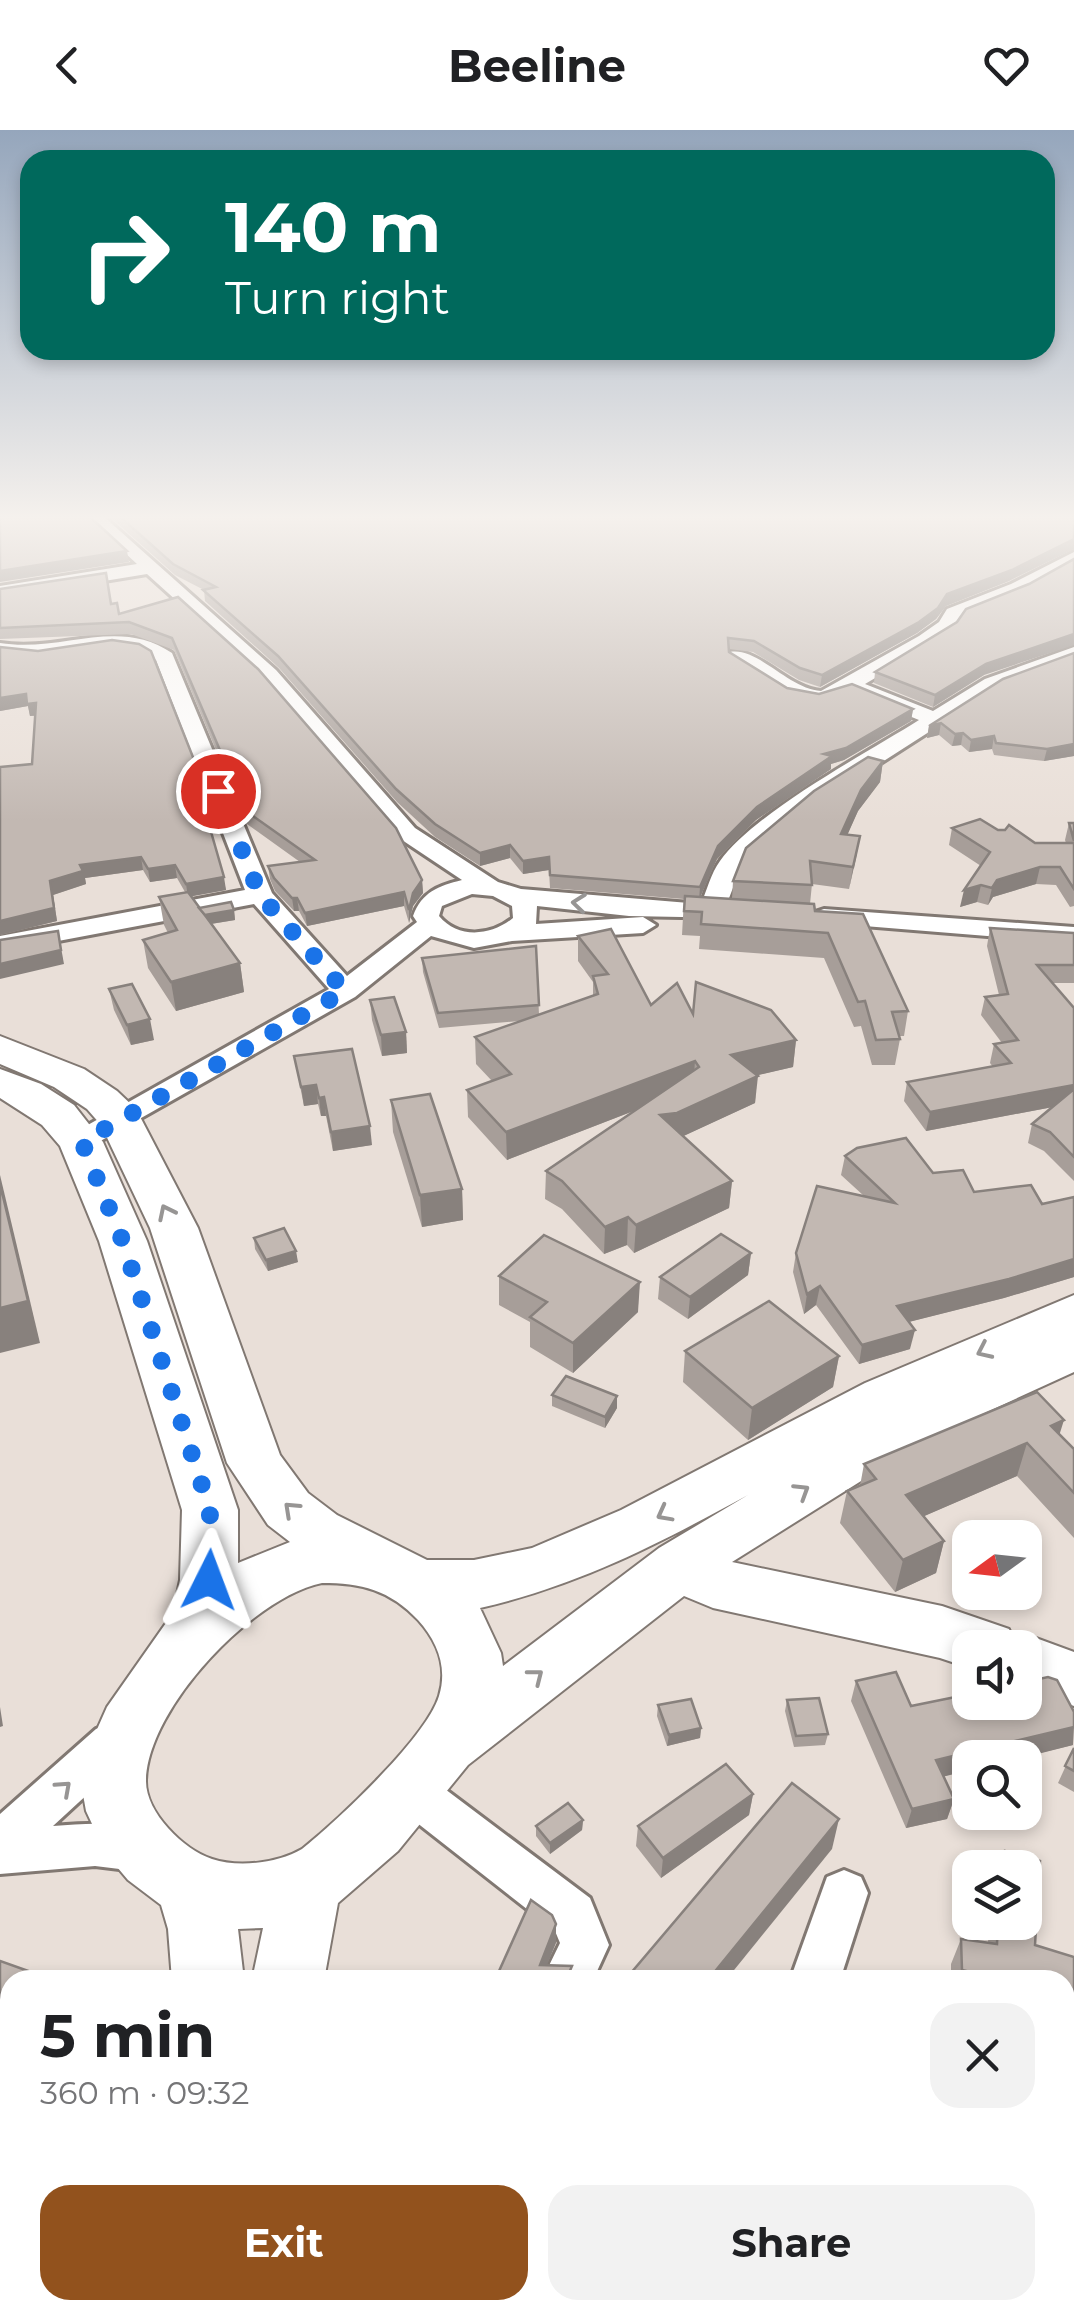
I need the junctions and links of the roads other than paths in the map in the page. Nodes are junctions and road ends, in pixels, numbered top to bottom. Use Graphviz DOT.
graph roads {
  1 [pos="205,617"];
  2 [pos="951,617"];
  3 [pos="0,649"];
  4 [pos="1074,653"];
  5 [pos="737,656"];
  6 [pos="852,686"];
  7 [pos="935,719"];
  8 [pos="407,833"];
  9 [pos="489,887"];
  10 [pos="428,893"];
  11 [pos="260,895"];
  12 [pos="516,896"];
  13 [pos="712,912"];
  14 [pos="750,914"];
  15 [pos="788,916"];
  16 [pos="1074,934"];
  17 [pos="497,936"];
  18 [pos="0,944"];
  19 [pos="382,965"];
  20 [pos="345,991"];
  21 [pos="0,1049"];
  22 [pos="0,1082"];
  23 [pos="101,1130"];
  24 [pos="1074,1313"];
  25 [pos="1074,1350"];
  26 [pos="680,1565"];
  27 [pos="396,1573"];
  28 [pos="952,1636"];
  29 [pos="189,1643"];
  30 [pos="1042,1667"];
  31 [pos="1074,1679"];
  32 [pos="127,1730"];
  33 [pos="421,1774"];
  34 [pos="0,1844"];
  35 [pos="0,1852"];
  36 [pos="167,1868"];
  37 [pos="307,1884"];
  38 [pos="844,1893"];
  39 [pos="207,1970"];
  40 [pos="290,1970"];
  41 [pos="572,1970"];
  42 [pos="818,1970"];
  1 -- 8 [label="street"];
  2 -- 6 [label="street"];
  3 -- 11 [label="street"];
  4 -- 7 [label="street"];
  5 -- 6 [label="street"];
  6 -- 7 [label="street"];
  7 -- 13 [label="street"];
  8 -- 9 [label="street"];
  8 -- 10 [label="street"];
  9 -- 10 [label="street"];
  9 -- 12 [label="street"];
  10 -- 17 [label="street"];
  10 -- 19 [label="street"];
  11 -- 18 [label="street"];
  11 -- 20 [label="street"];
  13 -- 12 [label="street, one-way"];
  12 -- 17 [label="street"];
  13 -- 14 [label="street"];
  13 -- 17 [label="street"];
  15 -- 16 [label="street"];
  17 -- 19 [label="street"];
  19 -- 20 [label="street"];
  20 -- 23 [label="street"];
  21 -- 23 [label="main road"];
  22 -- 23 [label="main road"];
  27 -- 23 [label="main road, one-way"];
  23 -- 29 [label="main road"];
  24 -- 27 [label="main road, one-way"];
  26 -- 25 [label="main road, one-way"];
  26 -- 28 [label="main road"];
  33 -- 26 [label="main road, one-way"];
  27 -- 29 [label="main road"];
  27 -- 33 [label="main road"];
  29 -- 32 [label="main road"];
  30 -- 31 [label="main road"];
  34 -- 32 [label="street, one-way"];
  32 -- 36 [label="main road"];
  33 -- 37 [label="main road"];
  33 -- 41 [label="street"];
  35 -- 36 [label="street"];
  36 -- 37 [label="main road"];
  36 -- 39 [label="main road"];
  37 -- 40 [label="main road"];
  38 -- 42 [label="street"];
}
